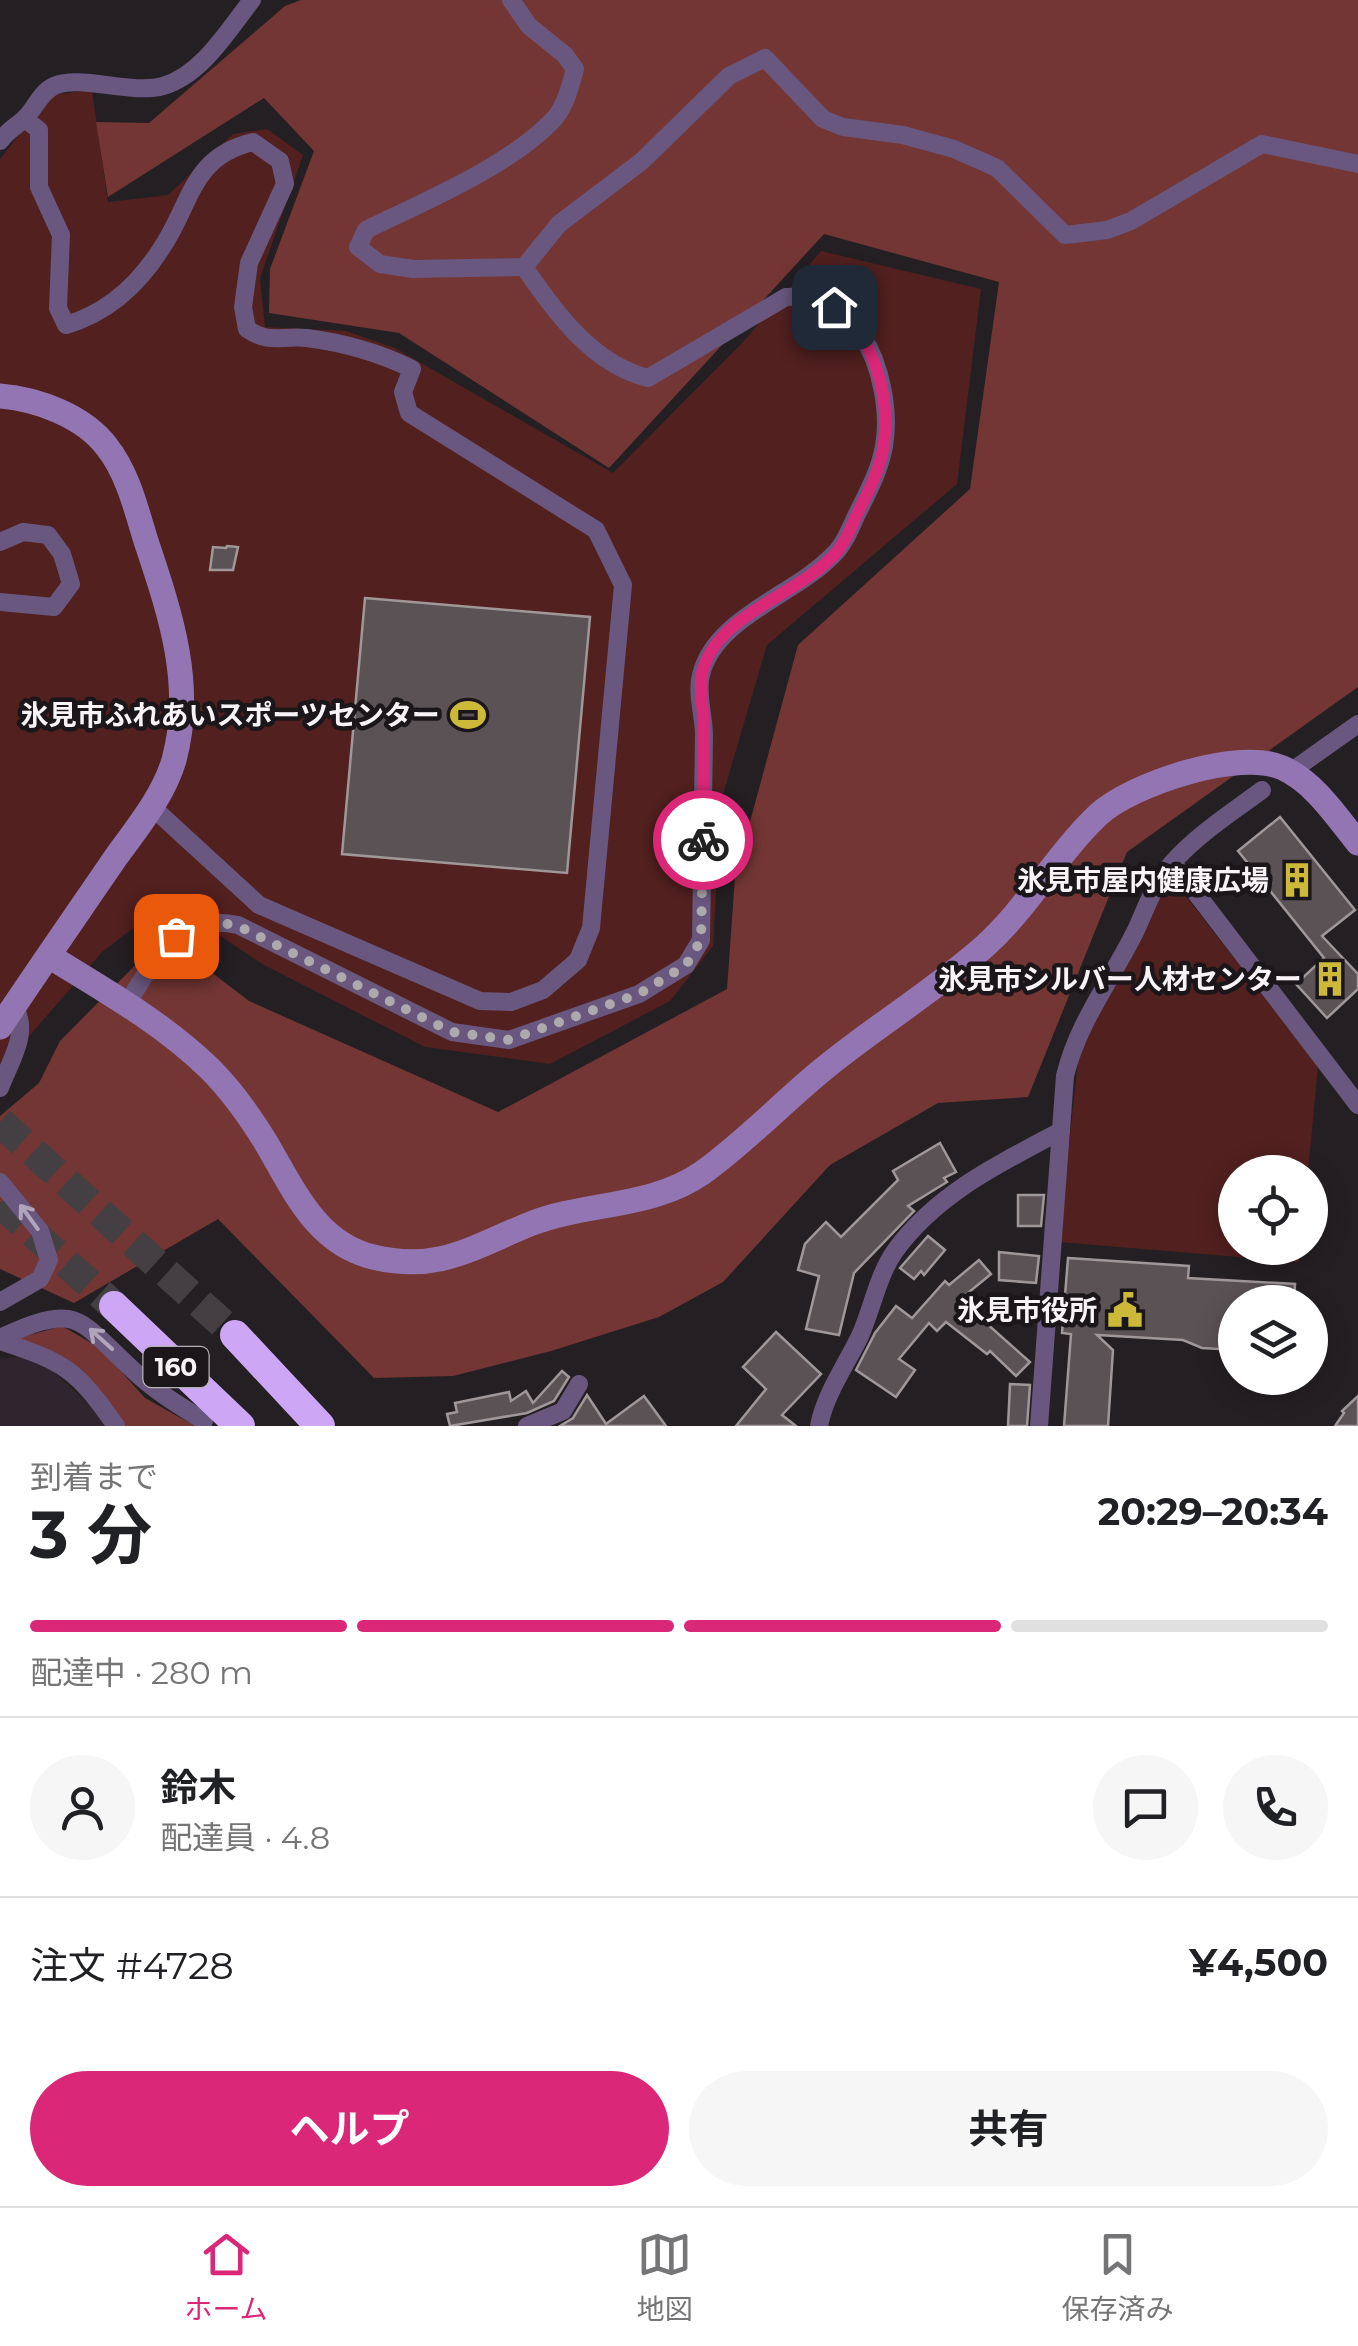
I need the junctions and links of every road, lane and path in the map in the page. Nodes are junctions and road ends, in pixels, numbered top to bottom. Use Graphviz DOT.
graph roads {
  1 [pos="252,0"];
  2 [pos="512,0"];
  3 [pos="25,119"];
  4 [pos="0,141"];
  5 [pos="1358,164"];
  6 [pos="524,266"];
  7 [pos="0,396"];
  8 [pos="0,542"];
  9 [pos="0,602"];
  10 [pos="1358,724"];
  11 [pos="1294,770"];
  12 [pos="1262,790"];
  13 [pos="151,806"];
  14 [pos="1358,843"];
  15 [pos="1173,863"];
  16 [pos="48,956"];
  17 [pos="126,1005"];
  18 [pos="7,1016"];
  19 [pos="0,1088"];
  20 [pos="1357,1102"];
  21 [pos="1061,1131"];
  22 [pos="0,1182"];
  23 [pos="0,1302"];
  24 [pos="114,1306"];
  25 [pos="234,1336"];
  26 [pos="0,1339"];
  27 [pos="270,1370"];
  28 [pos="194,1384"];
  29 [pos="580,1384"];
  30 [pos="206,1424"];
  31 [pos="116,1426"];
  32 [pos="240,1426"];
  33 [pos="320,1426"];
  34 [pos="347,1426"];
  35 [pos="528,1426"];
  36 [pos="820,1426"];
  37 [pos="1039,1426"];
  1 -- 3 [label="street"];
  2 -- 6 [label="street"];
  3 -- 4 [label="street"];
  3 -- 13 [label="street"];
  5 -- 6 [label="street"];
  6 -- 17 [label="street"];
  7 -- 13 [label="street"];
  8 -- 9 [label="street"];
  10 -- 11 [label="street"];
  12 -- 15 [label="street"];
  13 -- 16 [label="street"];
  14 -- 17 [label="street"];
  15 -- 20 [label="street"];
  15 -- 21 [label="street"];
  16 -- 17 [label="street"];
  16 -- 18 [label="street"];
  18 -- 19 [label="street"];
  21 -- 36 [label="street"];
  21 -- 37 [label="street"];
  23 -- 22 [label="street, one-way"];
  24 -- 28 [label="highway, 160"];
  25 -- 27 [label="highway, 160"];
  30 -- 26 [label="street, one-way"];
  26 -- 31 [label="street"];
  27 -- 33 [label="highway, 160"];
  27 -- 34 [label="highway"];
  28 -- 30 [label="highway"];
  28 -- 32 [label="highway, 160"];
  29 -- 35 [label="street"];
}
